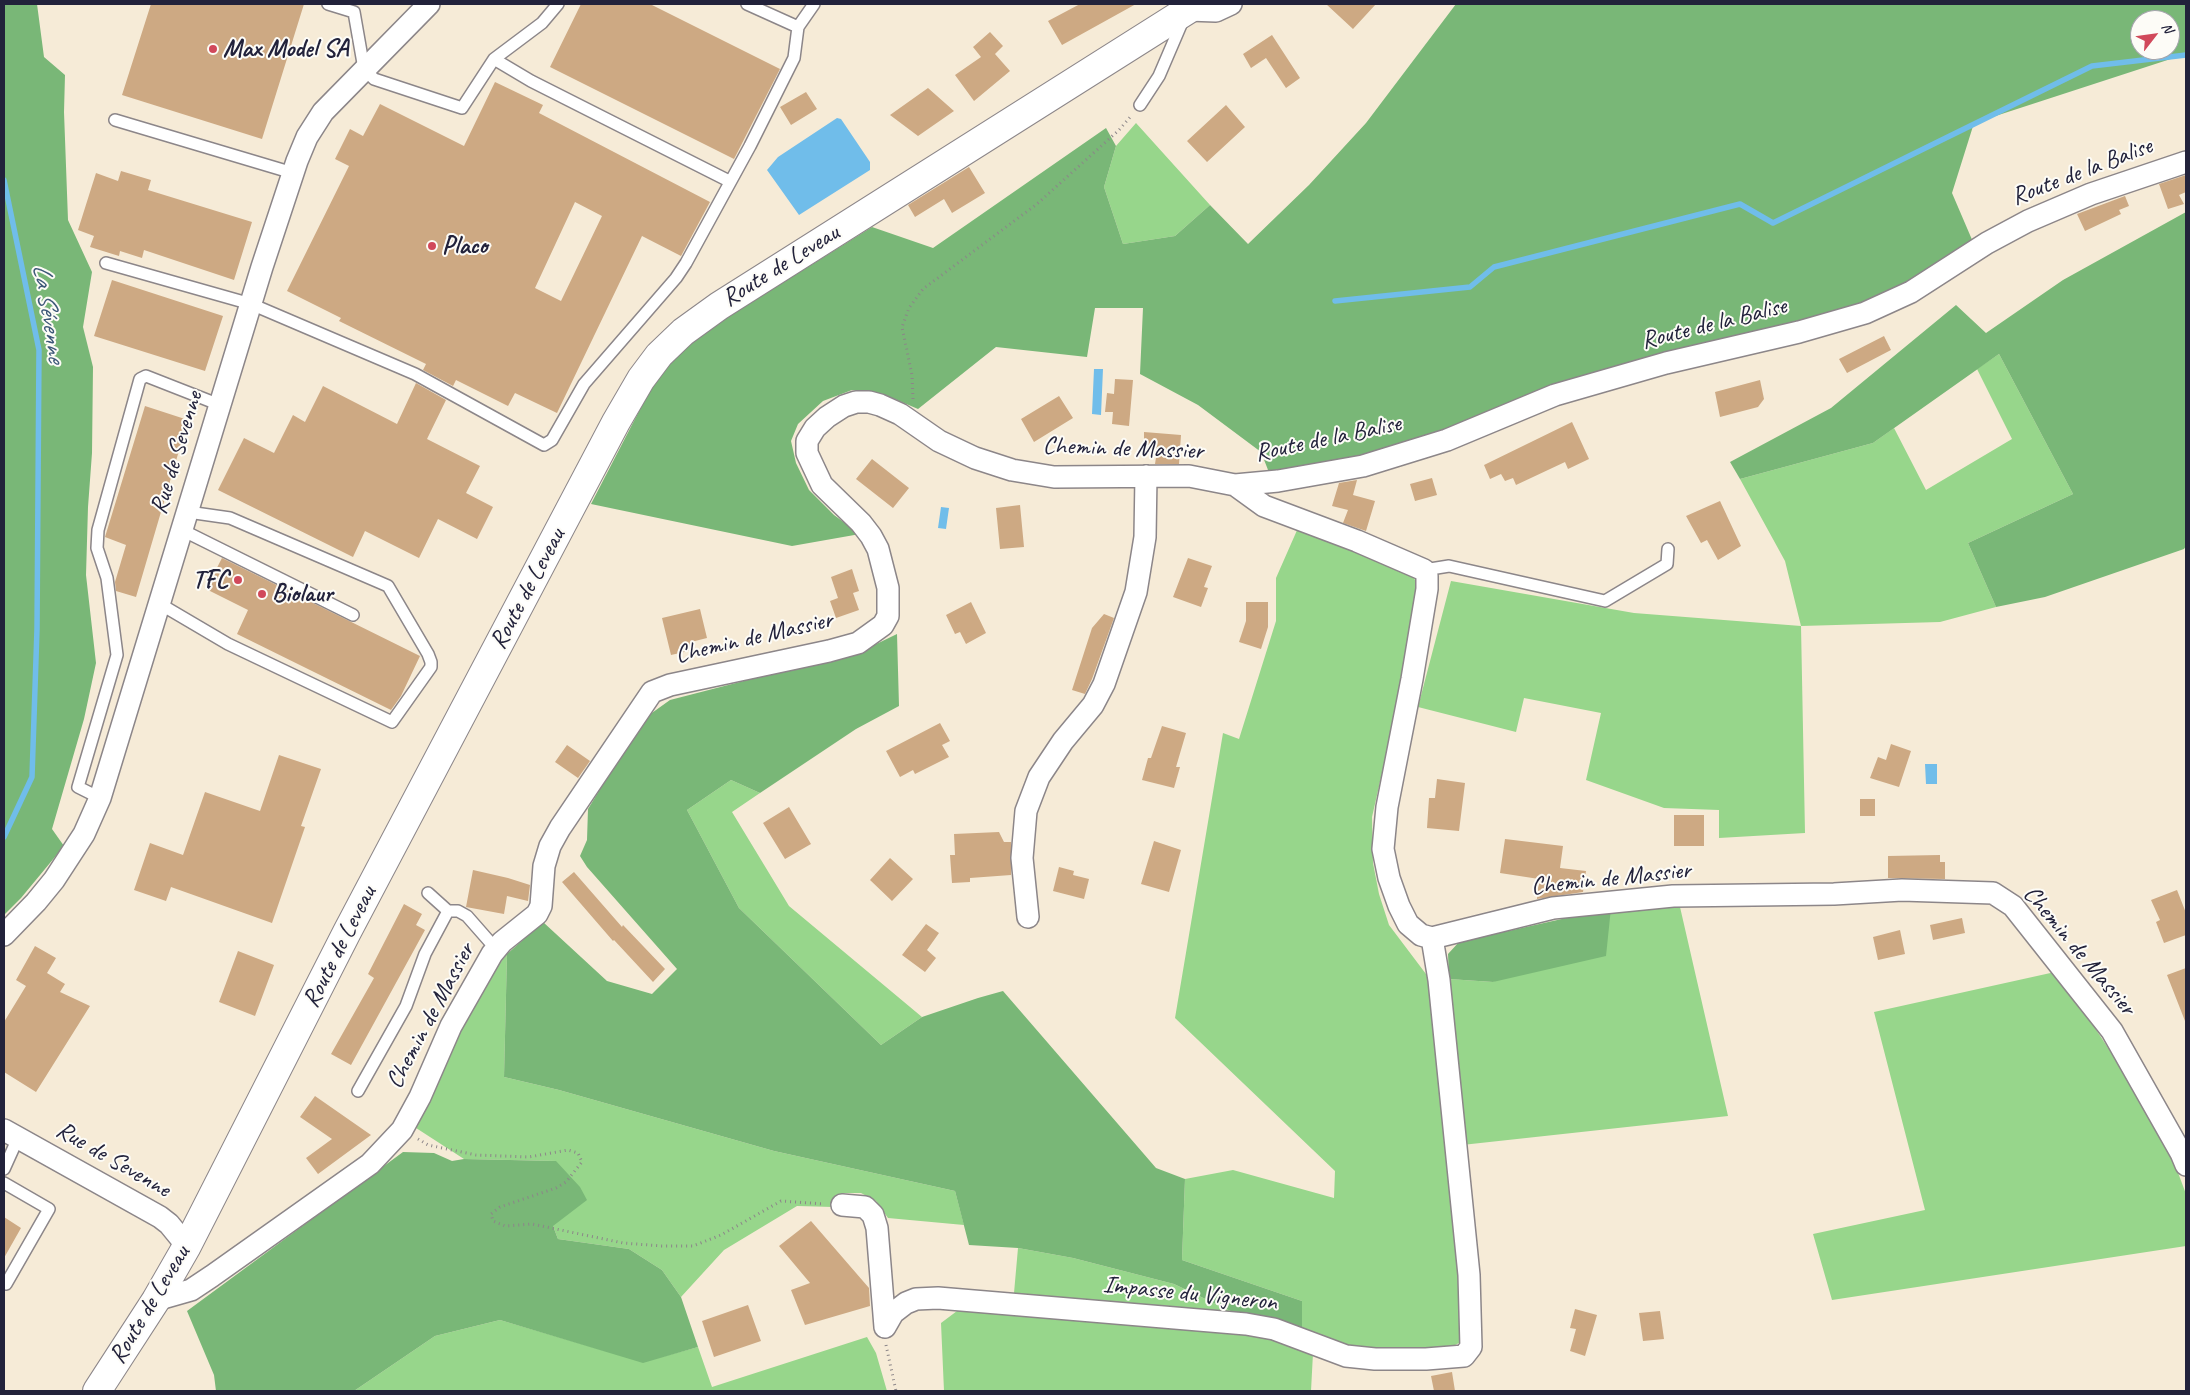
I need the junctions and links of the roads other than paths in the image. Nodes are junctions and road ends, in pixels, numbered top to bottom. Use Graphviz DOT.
graph roads {
  1 [pos="328,4"];
  2 [pos="429,4"];
  3 [pos="558,4"];
  4 [pos="746,4"];
  5 [pos="814,4"];
  6 [pos="1231,4"];
  7 [pos="1190,6"];
  8 [pos="356,8"];
  9 [pos="798,27"];
  10 [pos="494,59"];
  11 [pos="364,69"];
  12 [pos="1140,105"];
  13 [pos="115,120"];
  14 [pos="2186,162"];
  15 [pos="293,173"];
  16 [pos="729,181"];
  17 [pos="106,262"];
  18 [pos="251,304"];
  19 [pos="220,405"];
  20 [pos="1146,476"];
  21 [pos="1235,485"];
  22 [pos="185,521"];
  23 [pos="1668,549"];
  24 [pos="1424,570"];
  25 [pos="160,604"];
  26 [pos="353,615"];
  27 [pos="100,798"];
  28 [pos="428,893"];
  29 [pos="448,911"];
  30 [pos="1028,918"];
  31 [pos="4,935"];
  32 [pos="1432,938"];
  33 [pos="496,949"];
  34 [pos="358,1091"];
  35 [pos="11,1134"];
  36 [pos="2186,1166"];
  37 [pos="4,1169"];
  38 [pos="4,1183"];
  39 [pos="842,1206"];
  40 [pos="187,1246"];
  41 [pos="6,1284"];
  42 [pos="156,1300"];
  43 [pos="97,1391"];
  1 -- 8 [label="lane"];
  2 -- 11 [label="street, Rue de Sevenne"];
  3 -- 10 [label="lane"];
  4 -- 9 [label="lane"];
  5 -- 9 [label="lane"];
  6 -- 7 [label="street"];
  7 -- 12 [label="lane"];
  7 -- 40 [label="street, Route de Leveau"];
  8 -- 11 [label="lane"];
  9 -- 16 [label="lane"];
  10 -- 11 [label="lane"];
  10 -- 16 [label="lane"];
  11 -- 15 [label="street, Rue de Sevenne"];
  13 -- 15 [label="lane"];
  14 -- 21 [label="street, Route de la Balise"];
  15 -- 18 [label="street, Rue de Sevenne"];
  16 -- 18 [label="lane"];
  17 -- 18 [label="lane"];
  18 -- 19 [label="street, Rue de Sevenne"];
  19 -- 22 [label="street, Rue de Sevenne"];
  19 -- 27 [label="lane"];
  20 -- 21 [label="street, Chemin de Massier"];
  20 -- 30 [label="street"];
  20 -- 33 [label="street, Chemin de Massier"];
  21 -- 24 [label="street, Chemin de Massier"];
  22 -- 25 [label="street, Rue de Sevenne"];
  22 -- 25 [label="lane"];
  22 -- 26 [label="lane"];
  23 -- 24 [label="lane"];
  24 -- 32 [label="street"];
  25 -- 27 [label="street, Rue de Sevenne"];
  27 -- 31 [label="street, Rue de Sevenne"];
  28 -- 29 [label="lane"];
  29 -- 33 [label="lane"];
  29 -- 34 [label="lane"];
  32 -- 36 [label="street, Chemin de Massier"];
  32 -- 39 [label="street, Impasse du Vigneron"];
  33 -- 42 [label="street, Chemin de Massier"];
  35 -- 37 [label="lane"];
  35 -- 40 [label="street, Rue de Sevenne"];
  38 -- 41 [label="lane"];
  40 -- 42 [label="street, Route de Leveau"];
  42 -- 43 [label="street, Route de Leveau"];
}
